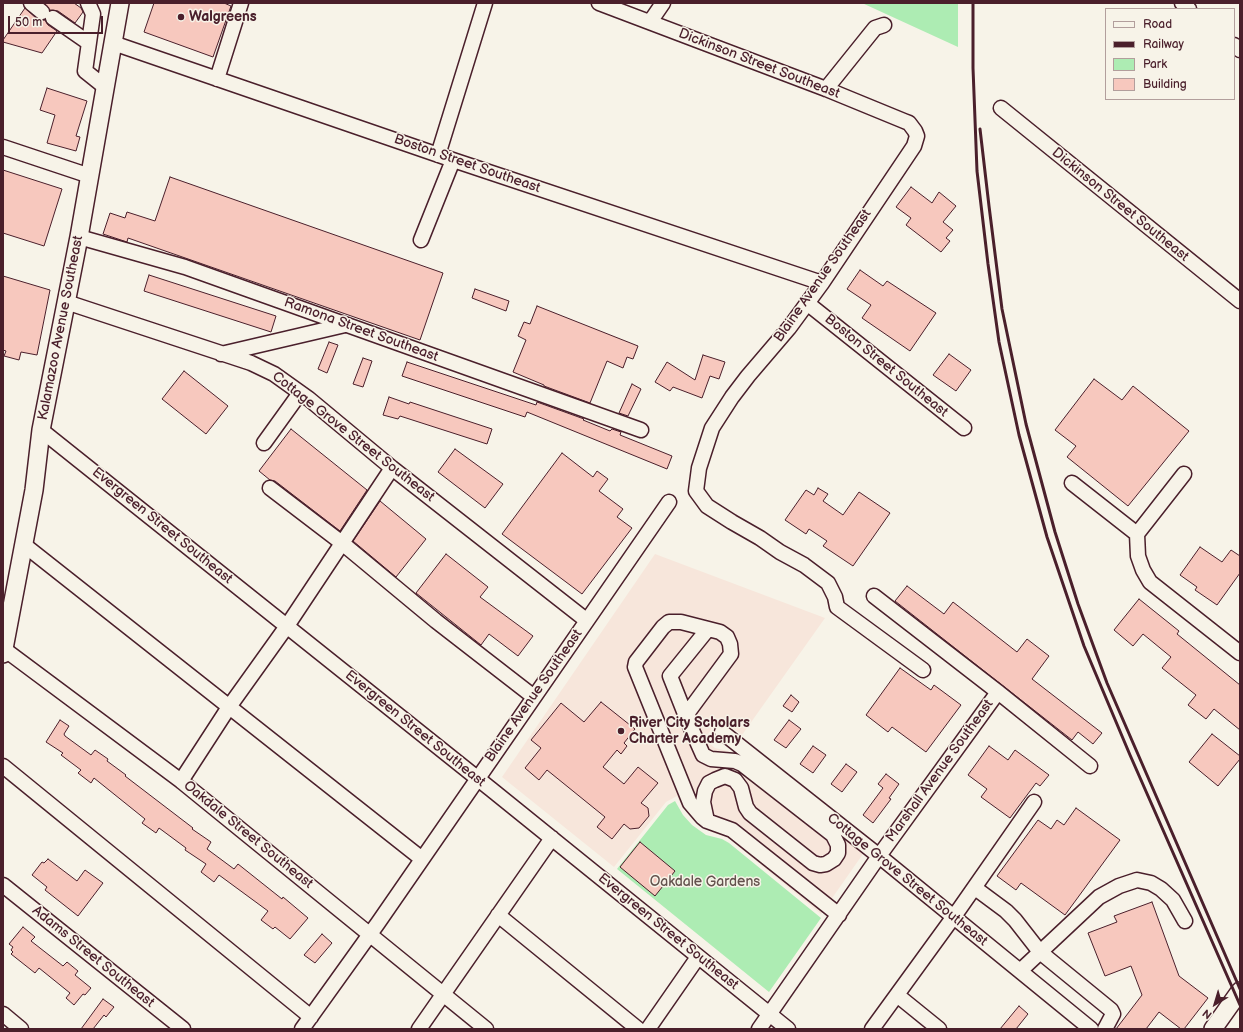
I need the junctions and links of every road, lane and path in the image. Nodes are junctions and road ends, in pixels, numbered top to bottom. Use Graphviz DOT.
graph roads {
  1 [pos="31,3"];
  2 [pos="88,3"];
  3 [pos="120,3"];
  4 [pos="241,3"];
  5 [pos="485,3"];
  6 [pos="599,3"];
  7 [pos="663,3"];
  8 [pos="650,22"];
  9 [pos="884,25"];
  10 [pos="89,43"];
  11 [pos="113,43"];
  12 [pos="217,79"];
  13 [pos="105,87"];
  14 [pos="826,89"];
  15 [pos="1001,108"];
  16 [pos="915,131"];
  17 [pos="3,147"];
  18 [pos="438,155"];
  19 [pos="453,160"];
  20 [pos="90,176"];
  21 [pos="79,237"];
  22 [pos="421,240"];
  23 [pos="822,283"];
  24 [pos="1240,301"];
  25 [pos="66,302"];
  26 [pos="808,303"];
  27 [pos="345,325"];
  28 [pos="220,354"];
  29 [pos="300,393"];
  30 [pos="964,428"];
  31 [pos="41,430"];
  32 [pos="640,430"];
  33 [pos="264,443"];
  34 [pos="392,468"];
  35 [pos="1184,474"];
  36 [pos="1072,483"];
  37 [pos="270,488"];
  38 [pos="669,502"];
  39 [pos="1137,534"];
  40 [pos="342,543"];
  41 [pos="23,544"];
  42 [pos="874,596"];
  43 [pos="586,620"];
  44 [pos="287,626"];
  45 [pos="708,630"];
  46 [pos="4,651"];
  47 [pos="1240,653"];
  48 [pos="923,670"];
  49 [pos="998,692"];
  50 [pos="534,697"];
  51 [pos="229,707"];
  52 [pos="687,718"];
  53 [pos="722,732"];
  54 [pos="3,766"];
  55 [pos="1090,766"];
  56 [pos="478,778"];
  57 [pos="181,781"];
  58 [pos="1034,802"];
  59 [pos="707,821"];
  60 [pos="552,838"];
  61 [pos="879,856"];
  62 [pos="422,859"];
  63 [pos="3,885"];
  64 [pos="975,888"];
  65 [pos="498,915"];
  66 [pos="838,915"];
  67 [pos="954,917"];
  68 [pos="1185,921"];
  69 [pos="369,935"];
  70 [pos="1040,952"];
  71 [pos="698,957"];
  72 [pos="1020,971"];
  73 [pos="1240,991"];
  74 [pos="443,994"];
  75 [pos="898,994"];
  76 [pos="3,1014"];
  77 [pos="770,1014"];
  78 [pos="311,1017"];
  79 [pos="176,1027"];
  80 [pos="21,1029"];
  81 [pos="302,1029"];
  82 [pos="419,1029"];
  83 [pos="486,1029"];
  84 [pos="638,1029"];
  85 [pos="648,1029"];
  86 [pos="760,1029"];
  87 [pos="788,1029"];
  88 [pos="872,1029"];
  89 [pos="939,1029"];
  90 [pos="1091,1029"];
  91 [pos="1105,1029"];
  92 [pos="1213,1029"];
  1 -- 10 [label="street"];
  2 -- 10 [label="street"];
  3 -- 11 [label="main road, Kalamazoo Avenue Southeast"];
  4 -- 12 [label="street"];
  5 -- 18 [label="street"];
  6 -- 8 [label="street, Dickinson Street Southeast"];
  7 -- 8 [label="street"];
  8 -- 14 [label="street, Dickinson Street Southeast"];
  9 -- 14 [label="street"];
  10 -- 13 [label="street"];
  11 -- 12 [label="street, Boston Street Southeast"];
  11 -- 13 [label="main road, Kalamazoo Avenue Southeast"];
  12 -- 18 [label="street, Boston Street Southeast"];
  13 -- 20 [label="main road, Kalamazoo Avenue Southeast"];
  14 -- 16 [label="street, Dickinson Street Southeast"];
  15 -- 24 [label="street, Dickinson Street Southeast"];
  16 -- 23 [label="street, Blaine Avenue Southeast"];
  17 -- 20 [label="street"];
  18 -- 19 [label="street, Boston Street Southeast"];
  19 -- 22 [label="street"];
  19 -- 23 [label="street, Boston Street Southeast"];
  20 -- 21 [label="main road, Kalamazoo Avenue Southeast"];
  21 -- 25 [label="main road, Kalamazoo Avenue Southeast"];
  21 -- 27 [label="street, Ramona Street Southeast"];
  23 -- 26 [label="street, Blaine Avenue Southeast"];
  25 -- 28 [label="street, Cottage Grove Street Southeast"];
  25 -- 31 [label="main road, Kalamazoo Avenue Southeast"];
  26 -- 30 [label="street, Boston Street Southeast"];
  26 -- 48 [label="street, Blaine Avenue Southeast"];
  27 -- 28 [label="street"];
  27 -- 32 [label="street, Ramona Street Southeast"];
  28 -- 29 [label="street, Cottage Grove Street Southeast"];
  29 -- 33 [label="street"];
  29 -- 34 [label="street, Cottage Grove Street Southeast"];
  31 -- 41 [label="main road, Kalamazoo Avenue Southeast"];
  31 -- 44 [label="street, Evergreen Street Southeast"];
  34 -- 40 [label="street"];
  34 -- 43 [label="street, Cottage Grove Street Southeast"];
  35 -- 39 [label="street"];
  36 -- 39 [label="street"];
  37 -- 40 [label="street"];
  38 -- 43 [label="street, Blaine Avenue Southeast"];
  39 -- 47 [label="street"];
  40 -- 44 [label="street"];
  40 -- 50 [label="street"];
  41 -- 46 [label="main road, Kalamazoo Avenue Southeast"];
  41 -- 51 [label="street"];
  42 -- 49 [label="street"];
  43 -- 50 [label="street, Blaine Avenue Southeast"];
  44 -- 51 [label="street"];
  44 -- 56 [label="street, Evergreen Street Southeast"];
  45 -- 52 [label="street"];
  45 -- 52 [label="street"];
  45 -- 59 [label="street"];
  46 -- 57 [label="street, Oakdale Street Southeast"];
  49 -- 55 [label="street"];
  49 -- 61 [label="street, Marshall Avenue Southeast"];
  50 -- 56 [label="street, Blaine Avenue Southeast"];
  51 -- 57 [label="street"];
  51 -- 62 [label="street"];
  52 -- 59 [label="street"];
  53 -- 61 [label="street, Cottage Grove Street Southeast"];
  54 -- 78 [label="street"];
  56 -- 60 [label="street, Evergreen Street Southeast"];
  56 -- 62 [label="street, Blaine Avenue Southeast"];
  57 -- 69 [label="street, Oakdale Street Southeast"];
  58 -- 64 [label="street"];
  59 -- 66 [label="street"];
  60 -- 65 [label="street"];
  60 -- 71 [label="street, Evergreen Street Southeast"];
  61 -- 66 [label="street, Marshall Avenue Southeast"];
  61 -- 67 [label="street, Cottage Grove Street Southeast"];
  62 -- 69 [label="street, Blaine Avenue Southeast"];
  63 -- 79 [label="street, Adams Street Southeast"];
  64 -- 67 [label="street"];
  64 -- 70 [label="street"];
  65 -- 74 [label="street"];
  65 -- 84 [label="street"];
  66 -- 77 [label="street, Marshall Avenue Southeast"];
  67 -- 72 [label="street, Cottage Grove Street Southeast"];
  67 -- 75 [label="street"];
  68 -- 70 [label="street"];
  69 -- 74 [label="street, Oakdale Street Southeast"];
  69 -- 78 [label="street, Blaine Avenue Southeast"];
  70 -- 72 [label="street"];
  70 -- 91 [label="street"];
  71 -- 77 [label="street, Evergreen Street Southeast"];
  71 -- 85 [label="street"];
  72 -- 90 [label="street, Cottage Grove Street Southeast"];
  73 -- 92 [label="main road"];
  74 -- 82 [label="street"];
  74 -- 83 [label="street, Oakdale Street Southeast"];
  75 -- 88 [label="street"];
  75 -- 89 [label="street"];
  76 -- 80 [label="street"];
  77 -- 86 [label="street, Marshall Avenue Southeast"];
  77 -- 87 [label="street, Evergreen Street Southeast"];
  78 -- 81 [label="street, Blaine Avenue Southeast"];
}
